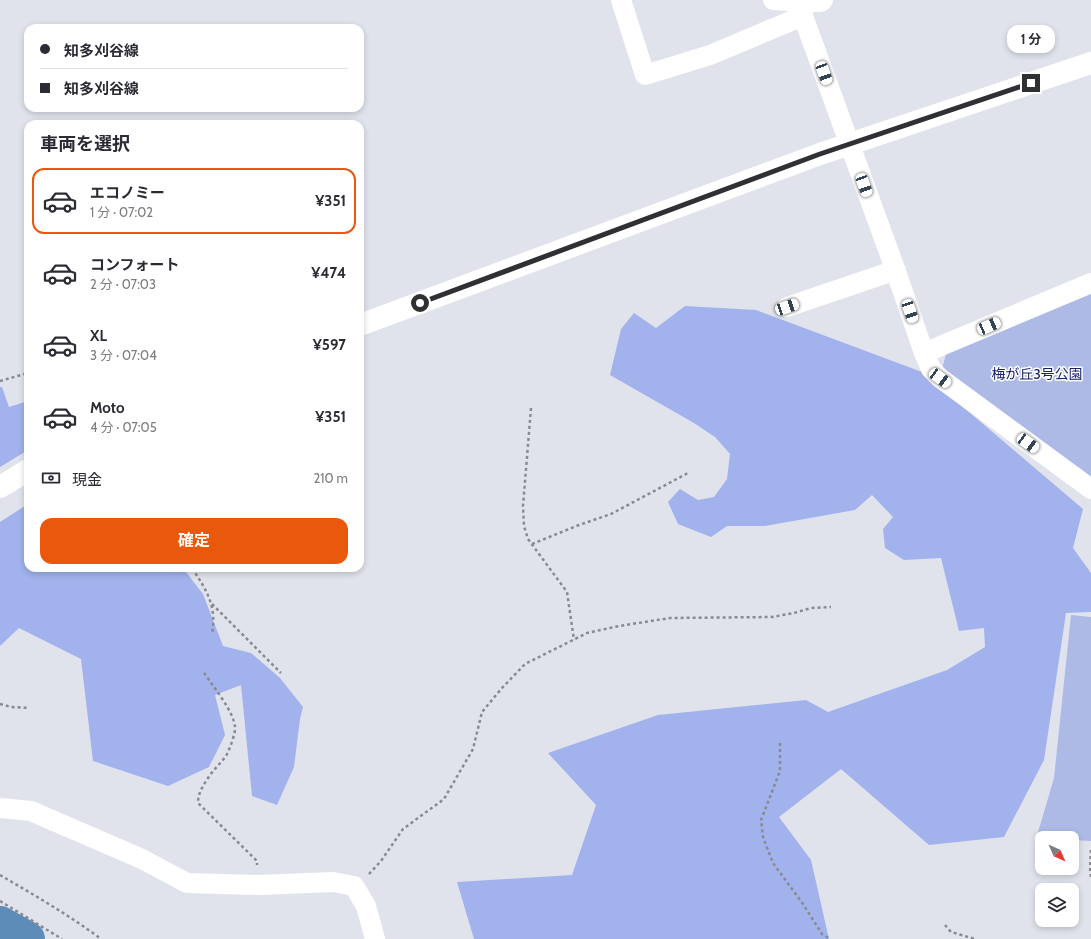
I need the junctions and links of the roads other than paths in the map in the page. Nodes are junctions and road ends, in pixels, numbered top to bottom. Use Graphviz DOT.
graph roads {
  1 [pos="621,0"];
  2 [pos="773,0"];
  3 [pos="823,0"];
  4 [pos="803,9"];
  5 [pos="1091,63"];
  6 [pos="849,144"];
  7 [pos="896,270"];
  8 [pos="1091,283"];
  9 [pos="787,307"];
  10 [pos="364,324"];
  11 [pos="924,353"];
  12 [pos="24,472"];
  13 [pos="0,487"];
  14 [pos="1091,488"];
  15 [pos="0,808"];
  16 [pos="375,939"];
  1 -- 4 [label="street"];
  2 -- 4 [label="street"];
  3 -- 4 [label="street"];
  4 -- 6 [label="street"];
  5 -- 6 [label="street"];
  6 -- 7 [label="street"];
  6 -- 10 [label="street"];
  7 -- 9 [label="street"];
  7 -- 11 [label="street"];
  8 -- 11 [label="street"];
  11 -- 14 [label="street"];
  12 -- 13 [label="street"];
  15 -- 16 [label="street"];
}
